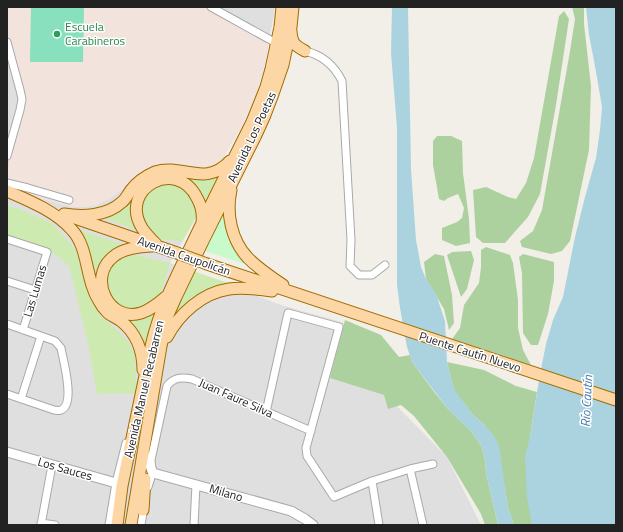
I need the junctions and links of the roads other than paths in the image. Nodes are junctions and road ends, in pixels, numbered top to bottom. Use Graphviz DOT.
graph roads {
  1 [pos="211,7"];
  2 [pos="282,7"];
  3 [pos="293,7"];
  4 [pos="290,27"];
  5 [pos="7,42"];
  6 [pos="276,43"];
  7 [pos="305,51"];
  8 [pos="283,64"];
  9 [pos="8,147"];
  10 [pos="236,154"];
  11 [pos="7,156"];
  12 [pos="234,176"];
  13 [pos="7,183"];
  14 [pos="7,191"];
  15 [pos="7,198"];
  16 [pos="69,200"];
  17 [pos="44,208"];
  18 [pos="64,214"];
  19 [pos="201,226"];
  20 [pos="7,239"];
  21 [pos="158,246"];
  22 [pos="185,257"];
  23 [pos="384,265"];
  24 [pos="7,282"];
  25 [pos="35,290"];
  26 [pos="293,293"];
  27 [pos="169,294"];
  28 [pos="325,304"];
  29 [pos="7,324"];
  30 [pos="23,330"];
  31 [pos="41,336"];
  32 [pos="159,360"];
  33 [pos="142,377"];
  34 [pos="166,392"];
  35 [pos="7,394"];
  36 [pos="141,398"];
  37 [pos="21,399"];
  38 [pos="616,400"];
  39 [pos="266,412"];
  40 [pos="311,431"];
  41 [pos="146,438"];
  42 [pos="7,455"];
  43 [pos="146,458"];
  44 [pos="433,464"];
  45 [pos="52,465"];
  46 [pos="410,469"];
  47 [pos="153,473"];
  48 [pos="372,481"];
  49 [pos="119,485"];
  50 [pos="196,485"];
  51 [pos="143,510"];
  52 [pos="135,523"];
  53 [pos="41,524"];
  54 [pos="55,525"];
  55 [pos="109,525"];
  56 [pos="117,525"];
  57 [pos="194,525"];
  58 [pos="313,525"];
  59 [pos="379,525"];
  60 [pos="423,525"];
  1 -- 6 [label="street"];
  2 -- 6 [label="main road, Avenida Los Poetas"];
  3 -- 4 [label="main road, Avenida Los Poetas"];
  4 -- 6 [label="main road"];
  4 -- 7 [label="main road"];
  4 -- 8 [label="main road, Avenida Los Poetas"];
  5 -- 9 [label="street"];
  6 -- 8 [label="main road"];
  6 -- 10 [label="main road, Avenida Los Poetas"];
  7 -- 8 [label="main road"];
  7 -- 23 [label="street"];
  8 -- 12 [label="main road, Avenida Los Poetas"];
  9 -- 11 [label="street"];
  10 -- 18 [label="main road"];
  10 -- 19 [label="main road, Avenida Los Poetas"];
  12 -- 22 [label="main road, Avenida Los Poetas"];
  12 -- 26 [label="main road"];
  13 -- 16 [label="street"];
  14 -- 17 [label="main road, Avenida Caupolicán"];
  15 -- 17 [label="main road, Avenida Caupolicán"];
  17 -- 18 [label="main road, Avenida Caupolicán"];
  17 -- 33 [label="main road"];
  18 -- 21 [label="main road, Avenida Caupolicán"];
  19 -- 21 [label="main road"];
  19 -- 22 [label="main road, Avenida Los Poetas"];
  20 -- 25 [label="street, Las Lumas"];
  21 -- 22 [label="main road, Avenida Caupolicán"];
  21 -- 27 [label="main road"];
  22 -- 26 [label="main road, Avenida Caupolicán, bridge"];
  22 -- 27 [label="main road, Avenida Manuel Recabarren"];
  22 -- 32 [label="main road, Avenida Manuel Recabarren"];
  24 -- 25 [label="street"];
  25 -- 30 [label="street, Las Lumas"];
  26 -- 28 [label="main road, Avenida Caupolicán"];
  26 -- 32 [label="main road"];
  27 -- 36 [label="main road, Avenida Manuel Recabarren"];
  28 -- 38 [label="main road, Puente Cautín Nuevo"];
  29 -- 30 [label="street"];
  30 -- 31 [label="street"];
  31 -- 37 [label="street"];
  31 -- 37 [label="street"];
  32 -- 41 [label="main road, Avenida Manuel Recabarren"];
  33 -- 36 [label="main road"];
  33 -- 49 [label="street, Avenida Manuel Recabarren"];
  34 -- 39 [label="street, Juan Faure Silva"];
  34 -- 47 [label="street, Avenida Manuel Recabarren"];
  35 -- 37 [label="street"];
  36 -- 49 [label="main road, Avenida Manuel Recabarren"];
  39 -- 40 [label="street, Juan Faure Silva"];
  39 -- 40 [label="street"];
  40 -- 48 [label="street"];
  41 -- 43 [label="main road"];
  41 -- 49 [label="main road"];
  41 -- 52 [label="main road, Avenida Manuel Recabarren"];
  42 -- 45 [label="street, Los Sauces"];
  43 -- 47 [label="street"];
  43 -- 51 [label="main road"];
  44 -- 46 [label="street"];
  45 -- 49 [label="street, Los Sauces"];
  45 -- 53 [label="street"];
  46 -- 48 [label="street"];
  46 -- 60 [label="street"];
  47 -- 50 [label="street, Milano"];
  47 -- 51 [label="street, Avenida Manuel Recabarren"];
  48 -- 59 [label="street"];
  49 -- 52 [label="main road"];
  49 -- 55 [label="street, Avenida Manuel Recabarren"];
  49 -- 56 [label="main road, Avenida Manuel Recabarren"];
  50 -- 57 [label="street"];
  50 -- 58 [label="street, Milano"];
  51 -- 52 [label="street, Avenida Manuel Recabarren"];
  53 -- 54 [label="street"];
}
